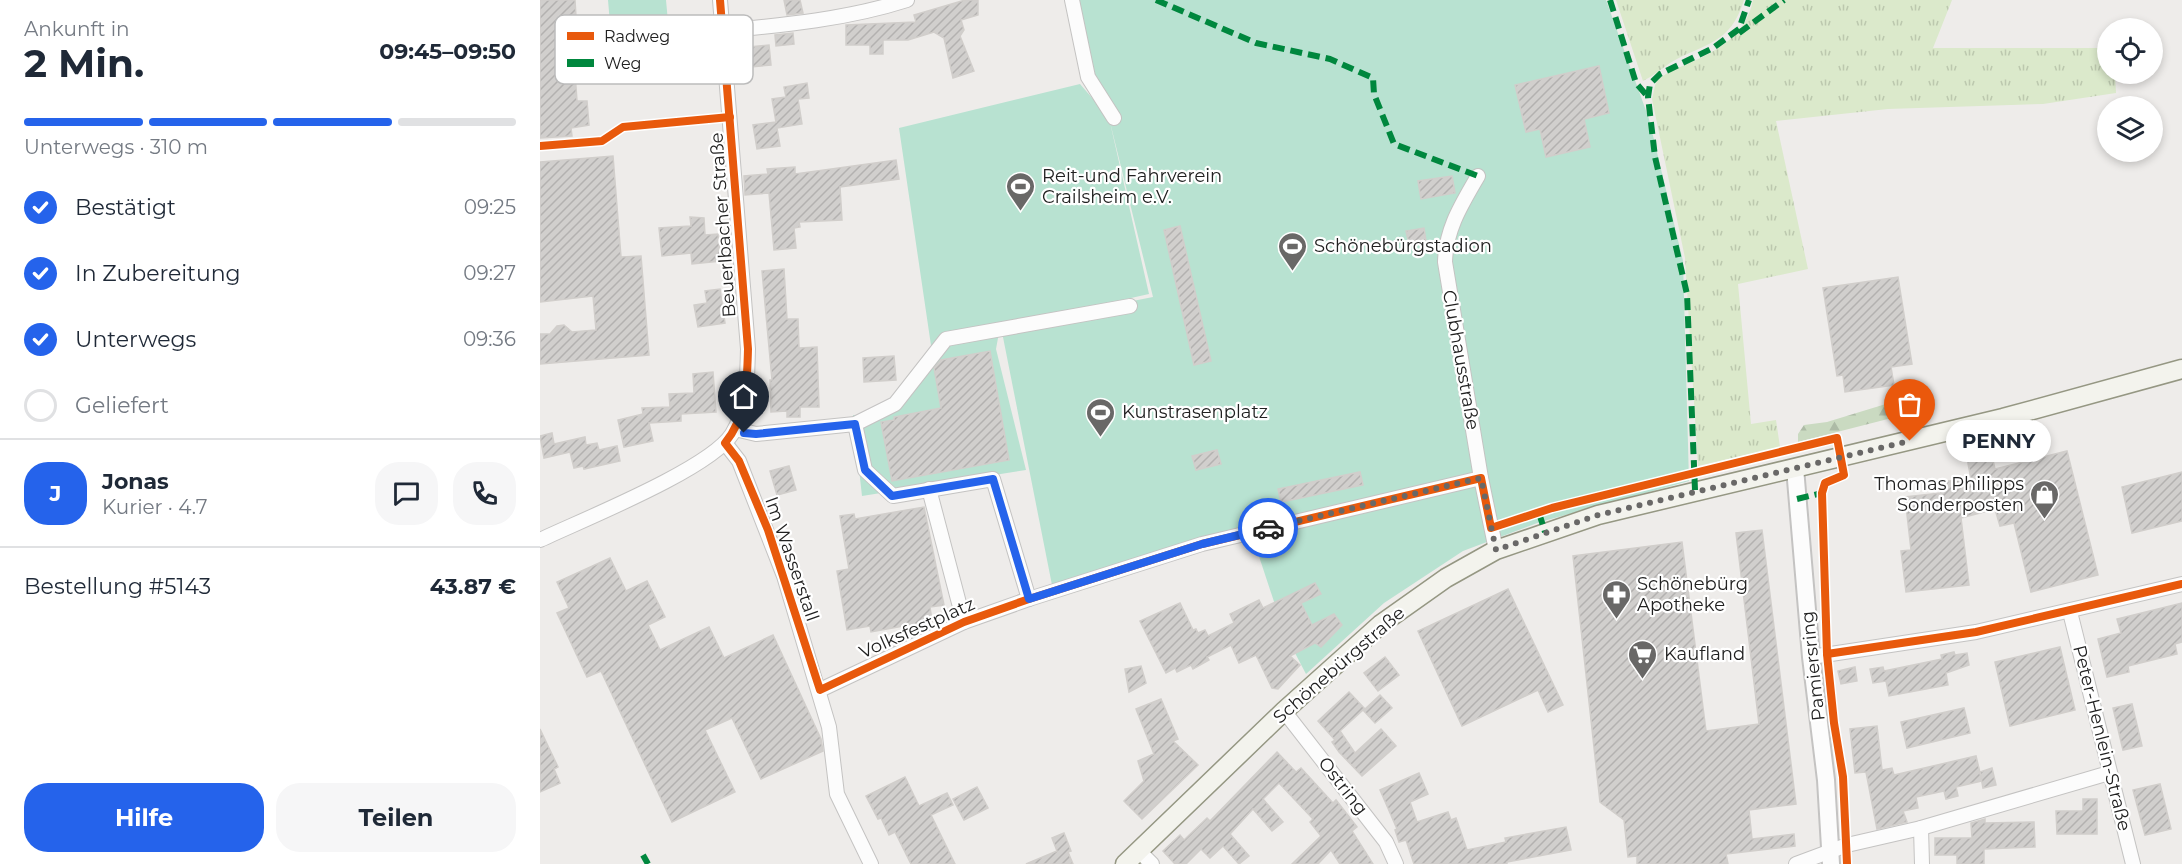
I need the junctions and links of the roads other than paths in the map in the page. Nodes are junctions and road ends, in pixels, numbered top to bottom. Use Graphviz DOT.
graph roads {
  1 [pos="720,0"];
  2 [pos="908,0"];
  3 [pos="1072,0"];
  4 [pos="721,15"];
  5 [pos="753,28"];
  6 [pos="726,84"];
  7 [pos="1114,118"];
  8 [pos="1478,176"];
  9 [pos="1130,306"];
  10 [pos="2182,369"];
  11 [pos="855,424"];
  12 [pos="735,429"];
  13 [pos="724,443"];
  14 [pos="1795,468"];
  15 [pos="1481,478"];
  16 [pos="929,489"];
  17 [pos="540,540"];
  18 [pos="1496,550"];
  19 [pos="2182,584"];
  20 [pos="1029,599"];
  21 [pos="2070,612"];
  22 [pos="964,622"];
  23 [pos="1811,657"];
  24 [pos="820,690"];
  25 [pos="1284,711"];
  26 [pos="2109,773"];
  27 [pos="1921,828"];
  28 [pos="1139,850"];
  29 [pos="1831,858"];
  30 [pos="871,864"];
  31 [pos="1125,864"];
  32 [pos="1152,864"];
  33 [pos="1396,864"];
  34 [pos="1797,864"];
  35 [pos="1922,864"];
  36 [pos="2133,864"];
  1 -- 4 [label="street, Beuerlbacher Straße"];
  2 -- 5 [label="street"];
  3 -- 7 [label="street"];
  6 -- 12 [label="street, Beuerlbacher Straße"];
  8 -- 15 [label="street, Clubhausstraße"];
  9 -- 11 [label="street"];
  10 -- 14 [label="main road, Schönebürgstraße"];
  11 -- 12 [label="street"];
  11 -- 16 [label="street"];
  12 -- 13 [label="street, Beuerlbacher Straße"];
  13 -- 17 [label="street, Beuerlbacher Straße"];
  13 -- 24 [label="street, Im Wasserstall"];
  14 -- 18 [label="main road, Schönebürgstraße"];
  14 -- 23 [label="street, Pamiersring"];
  15 -- 18 [label="street, Clubhausstraße"];
  15 -- 20 [label="street, Volksfestplatz"];
  16 -- 20 [label="street"];
  16 -- 22 [label="street"];
  18 -- 25 [label="main road, Schönebürgstraße"];
  19 -- 21 [label="street"];
  20 -- 22 [label="street, Volksfestplatz"];
  21 -- 23 [label="street"];
  21 -- 26 [label="street, Peter-Henlein-Straße"];
  22 -- 24 [label="street, Volksfestplatz"];
  23 -- 29 [label="street, Pamiersring"];
  24 -- 30 [label="street, Im Wasserstall"];
  25 -- 28 [label="main road, Schönebürgstraße"];
  25 -- 33 [label="street, Ostring"];
  26 -- 27 [label="street"];
  26 -- 36 [label="street, Peter-Henlein-Straße"];
  27 -- 29 [label="street"];
  27 -- 35 [label="street"];
  28 -- 31 [label="main road, Schönebürgstraße"];
  28 -- 32 [label="street"];
  29 -- 34 [label="street"];
}
